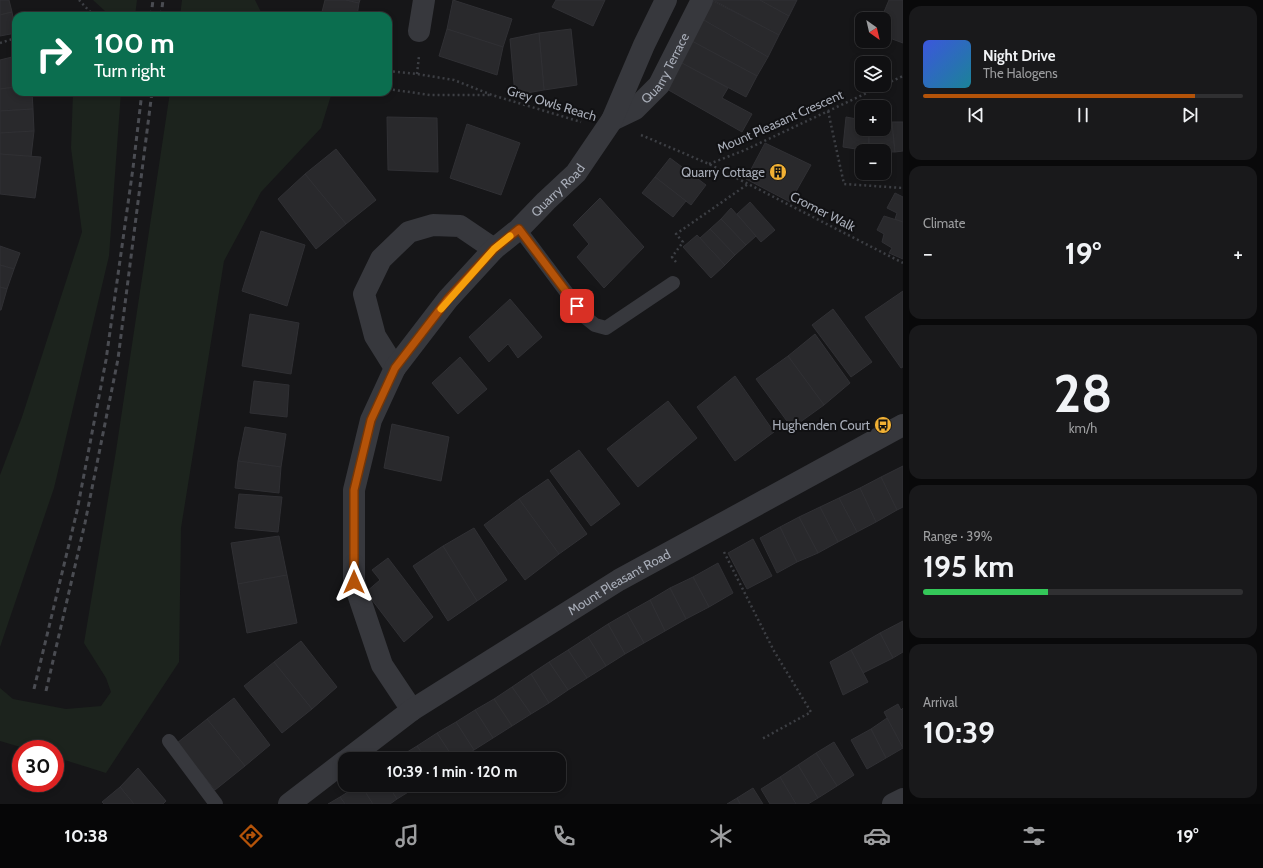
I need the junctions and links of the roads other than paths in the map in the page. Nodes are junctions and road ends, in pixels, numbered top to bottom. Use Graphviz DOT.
graph roads {
  1 [pos="424,0"];
  2 [pos="666,0"];
  3 [pos="702,0"];
  4 [pos="419,30"];
  5 [pos="609,125"];
  6 [pos="519,229"];
  7 [pos="494,249"];
  8 [pos="673,283"];
  9 [pos="395,368"];
  10 [pos="903,425"];
  11 [pos="412,710"];
  12 [pos="169,741"];
  13 [pos="357,752"];
  14 [pos="338,766"];
  15 [pos="903,798"];
  16 [pos="216,804"];
  17 [pos="288,804"];
  18 [pos="893,804"];
  1 -- 4 [label="street"];
  2 -- 5 [label="street, Quarry Road"];
  3 -- 5 [label="street, Quarry Terrace"];
  5 -- 6 [label="street, Quarry Road"];
  6 -- 7 [label="street, Quarry Road"];
  6 -- 8 [label="lane"];
  7 -- 9 [label="street, Quarry Road"];
  7 -- 9 [label="street"];
  9 -- 11 [label="street, Quarry Road"];
  10 -- 11 [label="street, Mount Pleasant Road"];
  11 -- 13 [label="street, Mount Pleasant Road"];
  12 -- 16 [label="lane"];
  14 -- 17 [label="street"];
  15 -- 18 [label="street"];
}
